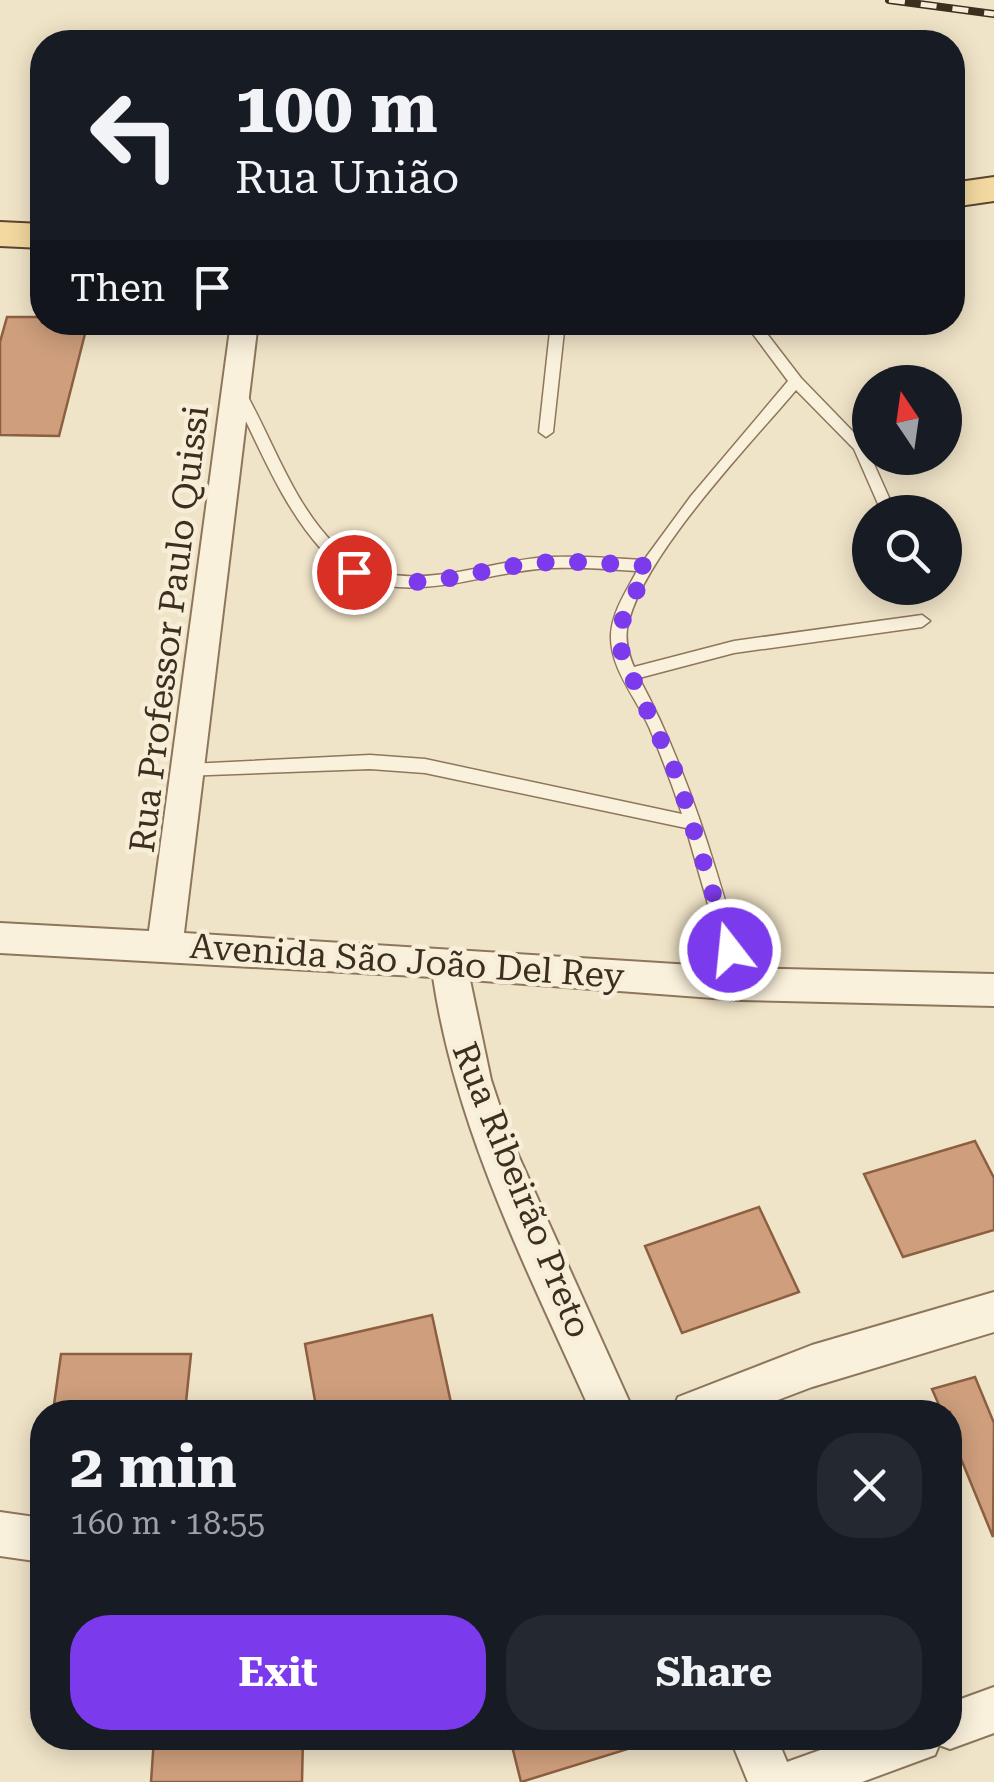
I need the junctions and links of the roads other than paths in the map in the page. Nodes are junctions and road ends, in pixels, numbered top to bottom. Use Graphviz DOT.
graph roads {
  1 [pos="994,189"];
  2 [pos="965,194"];
  3 [pos="994,218"];
  4 [pos="965,222"];
  5 [pos="0,234"];
  6 [pos="30,235"];
  7 [pos="0,265"];
  8 [pos="30,266"];
  9 [pos="244,335"];
  10 [pos="557,335"];
  11 [pos="760,335"];
  12 [pos="796,380"];
  13 [pos="238,391"];
  14 [pos="546,432"];
  15 [pos="881,495"];
  16 [pos="648,566"];
  17 [pos="922,620"];
  18 [pos="630,674"];
  19 [pos="190,771"];
  20 [pos="694,823"];
  21 [pos="0,938"];
  22 [pos="165,946"];
  23 [pos="449,962"];
  24 [pos="740,984"];
  25 [pos="994,990"];
  26 [pos="994,1312"];
  27 [pos="608,1400"];
  28 [pos="724,1400"];
  29 [pos="0,1534"];
  30 [pos="30,1538"];
  31 [pos="994,1710"];
  32 [pos="962,1722"];
  33 [pos="758,1750"];
  34 [pos="885,1750"];
  35 [pos="772,1782"];
  36 [pos="797,1782"];
  1 -- 2 [label="main road"];
  3 -- 4 [label="main road"];
  5 -- 6 [label="main road"];
  7 -- 8 [label="main road"];
  9 -- 13 [label="street, Rua Professor Paulo Quissi"];
  10 -- 14 [label="lane"];
  11 -- 12 [label="lane"];
  12 -- 15 [label="lane"];
  12 -- 16 [label="lane"];
  13 -- 16 [label="lane"];
  13 -- 19 [label="street, Rua Professor Paulo Quissi"];
  16 -- 18 [label="lane"];
  17 -- 18 [label="lane"];
  18 -- 20 [label="lane"];
  19 -- 20 [label="lane"];
  19 -- 22 [label="street, Rua Professor Paulo Quissi"];
  20 -- 24 [label="lane"];
  21 -- 22 [label="street, Avenida São João Del Rey"];
  22 -- 23 [label="street, Avenida São João Del Rey"];
  23 -- 24 [label="street, Avenida São João Del Rey"];
  23 -- 27 [label="street, Rua Ribeirão Preto"];
  24 -- 25 [label="street, Avenida São João Del Rey"];
  26 -- 28 [label="street"];
  29 -- 30 [label="street"];
  31 -- 32 [label="street"];
  33 -- 35 [label="street"];
  34 -- 36 [label="street"];
}
